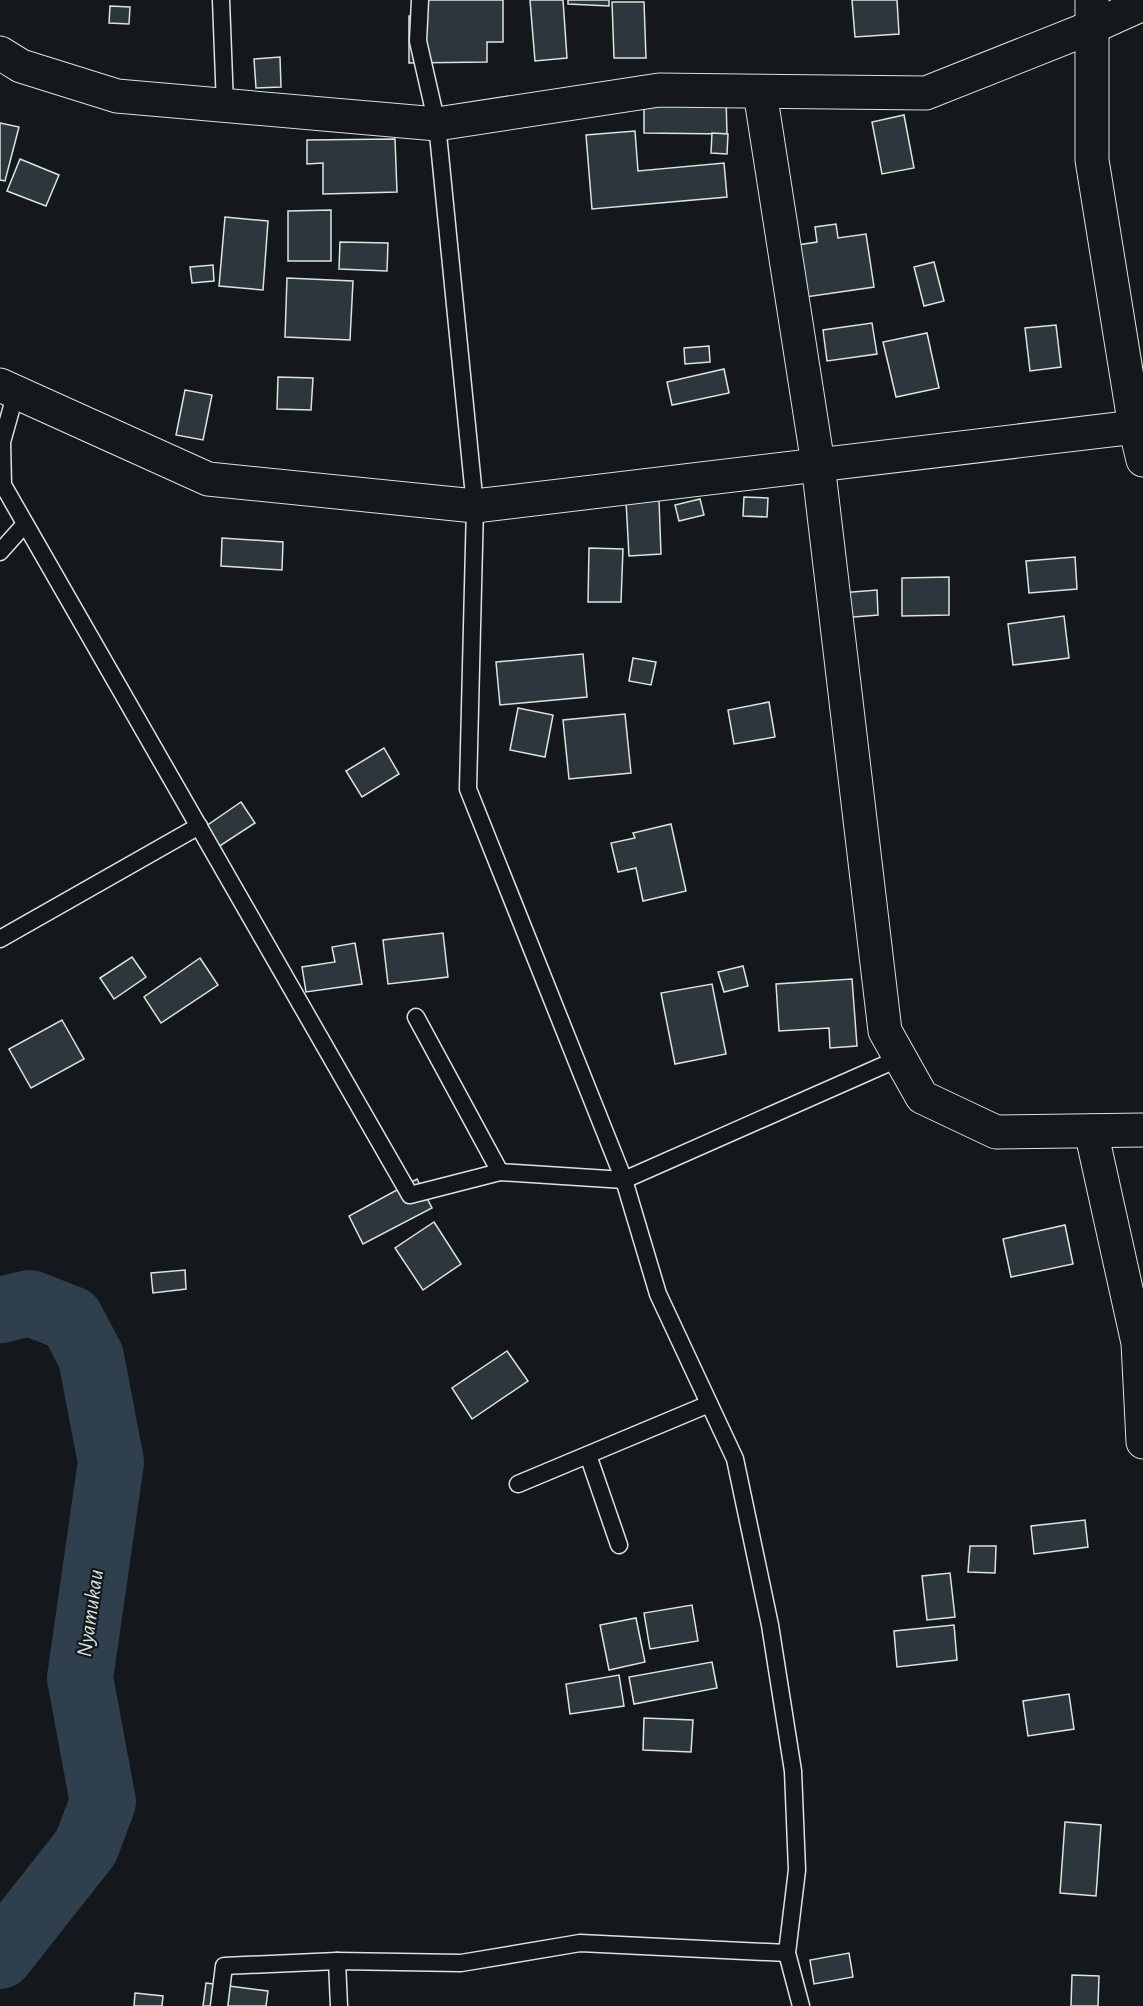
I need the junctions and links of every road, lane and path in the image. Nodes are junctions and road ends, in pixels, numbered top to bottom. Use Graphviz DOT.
graph roads {
  1 [pos="221,0"];
  2 [pos="420,0"];
  3 [pos="1143,4"];
  4 [pos="1092,13"];
  5 [pos="0,53"];
  6 [pos="760,92"];
  7 [pos="225,105"];
  8 [pos="437,124"];
  9 [pos="8,389"];
  10 [pos="1139,427"];
  11 [pos="1143,460"];
  12 [pos="818,464"];
  13 [pos="475,506"];
  14 [pos="25,524"];
  15 [pos="0,552"];
  16 [pos="199,826"];
  17 [pos="0,939"];
  18 [pos="416,1017"];
  19 [pos="900,1058"];
  20 [pos="1143,1130"];
  21 [pos="1091,1131"];
  22 [pos="500,1172"];
  23 [pos="624,1180"];
  24 [pos="709,1404"];
  25 [pos="1143,1442"];
  26 [pos="588,1455"];
  27 [pos="518,1484"];
  28 [pos="619,1545"];
  29 [pos="787,1953"];
  30 [pos="337,1961"];
  31 [pos="219,2006"];
  32 [pos="339,2006"];
  33 [pos="801,2006"];
  1 -- 7 [label="lane"];
  2 -- 8 [label="lane"];
  3 -- 4 [label="street"];
  4 -- 6 [label="street"];
  4 -- 10 [label="street"];
  5 -- 7 [label="street"];
  6 -- 8 [label="street"];
  6 -- 12 [label="street"];
  7 -- 8 [label="street"];
  8 -- 13 [label="lane"];
  9 -- 13 [label="street"];
  9 -- 14 [label="lane"];
  10 -- 11 [label="street"];
  10 -- 12 [label="street"];
  12 -- 13 [label="street"];
  12 -- 19 [label="street"];
  13 -- 23 [label="lane"];
  14 -- 15 [label="lane"];
  14 -- 16 [label="lane"];
  16 -- 17 [label="lane"];
  16 -- 22 [label="lane"];
  18 -- 22 [label="lane"];
  19 -- 21 [label="street"];
  19 -- 23 [label="lane"];
  20 -- 21 [label="street"];
  21 -- 25 [label="street"];
  22 -- 23 [label="lane"];
  23 -- 24 [label="lane"];
  24 -- 26 [label="lane"];
  24 -- 29 [label="lane"];
  26 -- 27 [label="lane"];
  26 -- 28 [label="lane"];
  29 -- 30 [label="lane"];
  29 -- 33 [label="lane"];
  30 -- 31 [label="lane"];
  30 -- 32 [label="lane"];
}
